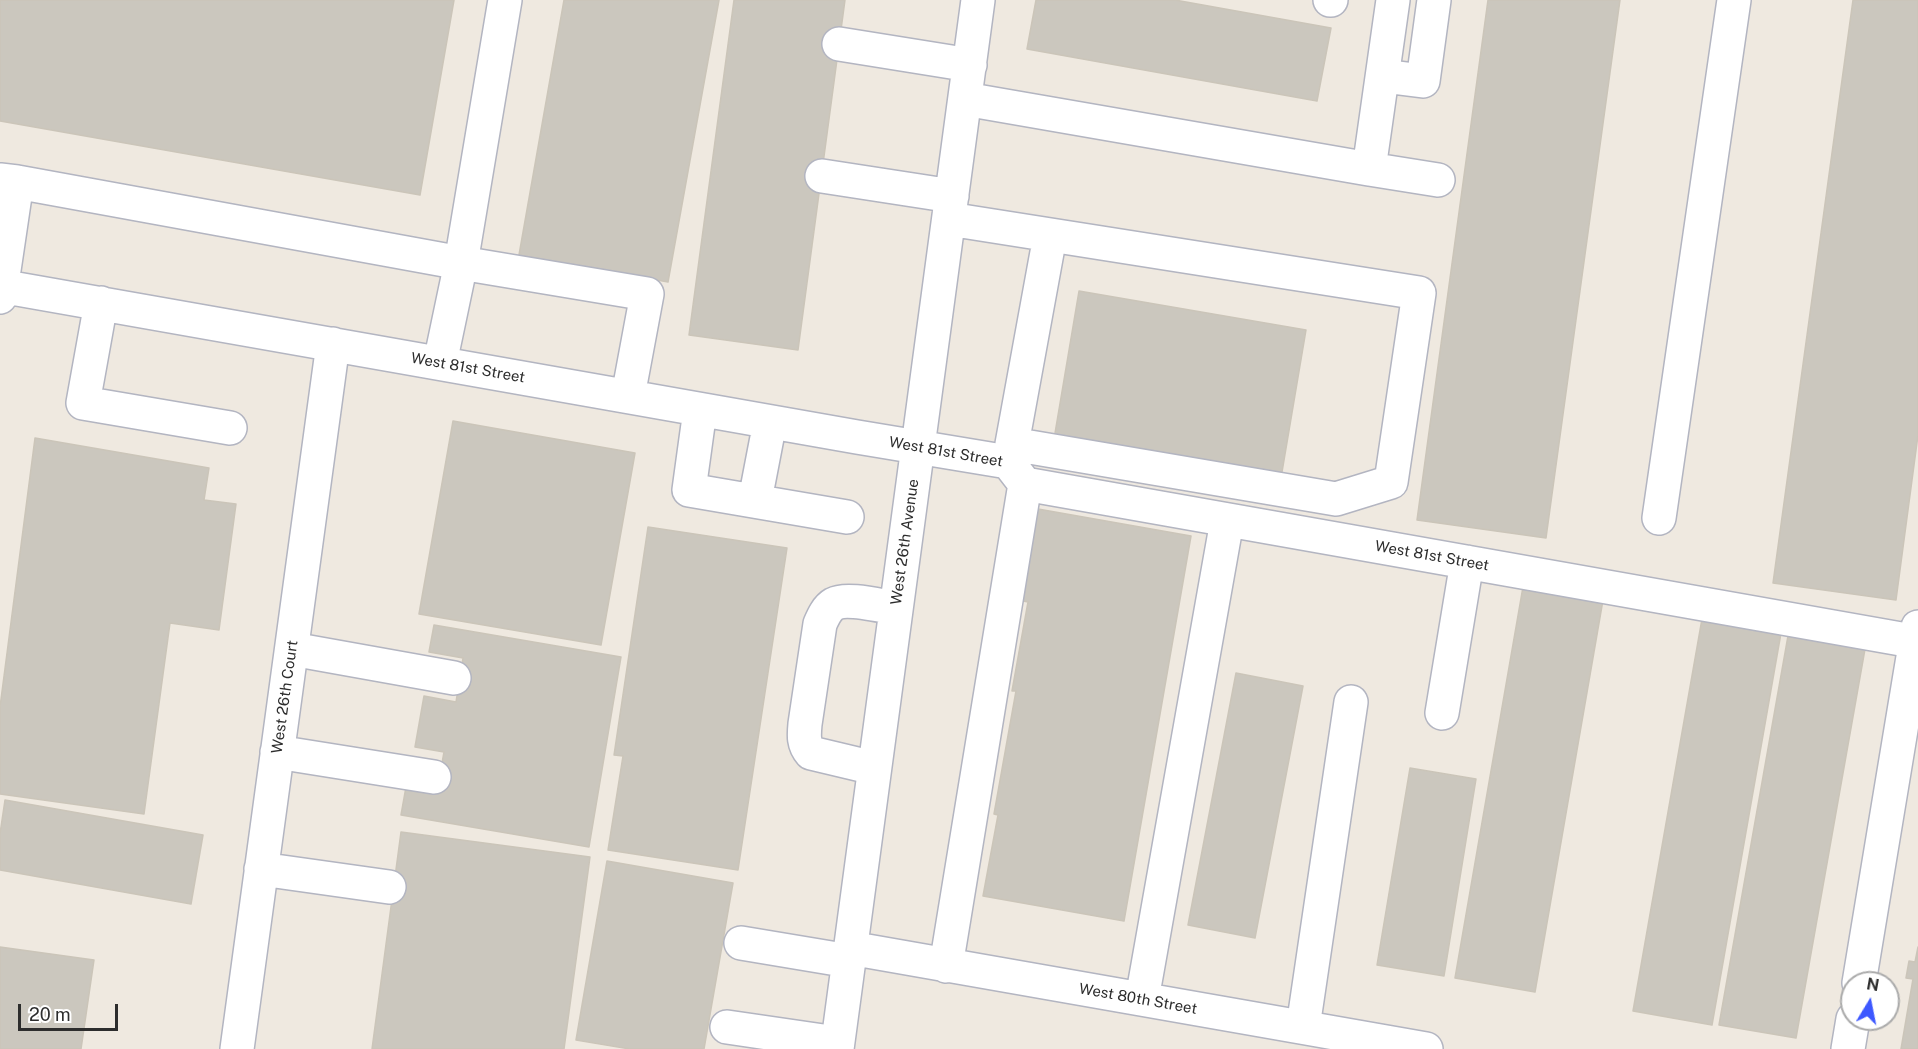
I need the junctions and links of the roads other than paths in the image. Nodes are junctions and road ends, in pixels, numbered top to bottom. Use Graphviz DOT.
graph roads {
  1 [pos="505,0"];
  2 [pos="978,0"];
  3 [pos="1393,0"];
  4 [pos="1434,0"];
  5 [pos="1734,0"];
  6 [pos="839,44"];
  7 [pos="970,64"];
  8 [pos="1383,76"];
  9 [pos="964,99"];
  10 [pos="1369,169"];
  11 [pos="822,176"];
  12 [pos="1438,180"];
  13 [pos="8,181"];
  14 [pos="950,207"];
  15 [pos="1050,236"];
  16 [pos="461,262"];
  17 [pos="1,289"];
  18 [pos="101,303"];
  19 [pos="333,344"];
  20 [pos="440,363"];
  21 [pos="628,396"];
  22 [pos="700,410"];
  23 [pos="770,422"];
  24 [pos="230,428"];
  25 [pos="918,446"];
  26 [pos="1015,463"];
  27 [pos="755,500"];
  28 [pos="847,517"];
  29 [pos="1659,518"];
  30 [pos="1227,521"];
  31 [pos="1467,562"];
  32 [pos="896,608"];
  33 [pos="1917,637"];
  34 [pos="292,649"];
  35 [pos="454,678"];
  36 [pos="1351,702"];
  37 [pos="1442,713"];
  38 [pos="277,752"];
  39 [pos="874,768"];
  40 [pos="434,777"];
  41 [pos="261,868"];
  42 [pos="389,887"];
  43 [pos="741,943"];
  44 [pos="849,955"];
  45 [pos="946,966"];
  46 [pos="1861,971"];
  47 [pos="1142,999"];
  48 [pos="1304,1027"];
  49 [pos="727,1028"];
  50 [pos="1851,1031"];
  51 [pos="1343,1041"];
  52 [pos="837,1046"];
  53 [pos="237,1049"];
  54 [pos="1426,1049"];
  55 [pos="1848,1049"];
  1 -- 16 [label="street"];
  2 -- 7 [label="street, West 26th Avenue"];
  3 -- 8 [label="street"];
  4 -- 8 [label="street"];
  5 -- 29 [label="street"];
  6 -- 7 [label="street"];
  7 -- 9 [label="street, West 26th Avenue"];
  8 -- 10 [label="street"];
  9 -- 10 [label="street"];
  9 -- 14 [label="street, West 26th Avenue"];
  10 -- 12 [label="street"];
  11 -- 14 [label="street"];
  13 -- 16 [label="street"];
  13 -- 17 [label="street"];
  14 -- 15 [label="street"];
  14 -- 25 [label="street, West 26th Avenue"];
  15 -- 26 [label="street"];
  15 -- 26 [label="street"];
  16 -- 20 [label="street"];
  16 -- 21 [label="street"];
  17 -- 18 [label="street, West 81st Street"];
  18 -- 19 [label="street, West 81st Street"];
  18 -- 24 [label="street"];
  19 -- 20 [label="street, West 81st Street"];
  19 -- 34 [label="street, West 26th Court"];
  20 -- 21 [label="street, West 81st Street"];
  21 -- 22 [label="street, West 81st Street"];
  22 -- 23 [label="street, West 81st Street"];
  22 -- 27 [label="street"];
  23 -- 25 [label="street, West 81st Street"];
  23 -- 27 [label="street"];
  25 -- 26 [label="street, West 81st Street"];
  25 -- 32 [label="street, West 26th Avenue"];
  26 -- 30 [label="street, West 81st Street"];
  26 -- 45 [label="street"];
  27 -- 28 [label="street"];
  30 -- 31 [label="street, West 81st Street"];
  30 -- 47 [label="street"];
  31 -- 33 [label="street, West 81st Street"];
  31 -- 37 [label="street"];
  32 -- 39 [label="street, West 26th Avenue"];
  32 -- 39 [label="street"];
  33 -- 46 [label="street"];
  34 -- 35 [label="street"];
  34 -- 38 [label="street, West 26th Court"];
  36 -- 48 [label="street"];
  38 -- 40 [label="street"];
  38 -- 41 [label="street, West 26th Court"];
  39 -- 44 [label="street, West 26th Avenue"];
  41 -- 42 [label="street"];
  41 -- 53 [label="street, West 26th Court"];
  43 -- 44 [label="street, West 80th Street"];
  44 -- 45 [label="street, West 80th Street"];
  44 -- 52 [label="street, West 26th Avenue"];
  45 -- 47 [label="street, West 80th Street"];
  47 -- 48 [label="street, West 80th Street"];
  48 -- 51 [label="street, West 80th Street"];
  49 -- 52 [label="street"];
  50 -- 55 [label="street"];
  51 -- 54 [label="street, West 80th Street"];
}
